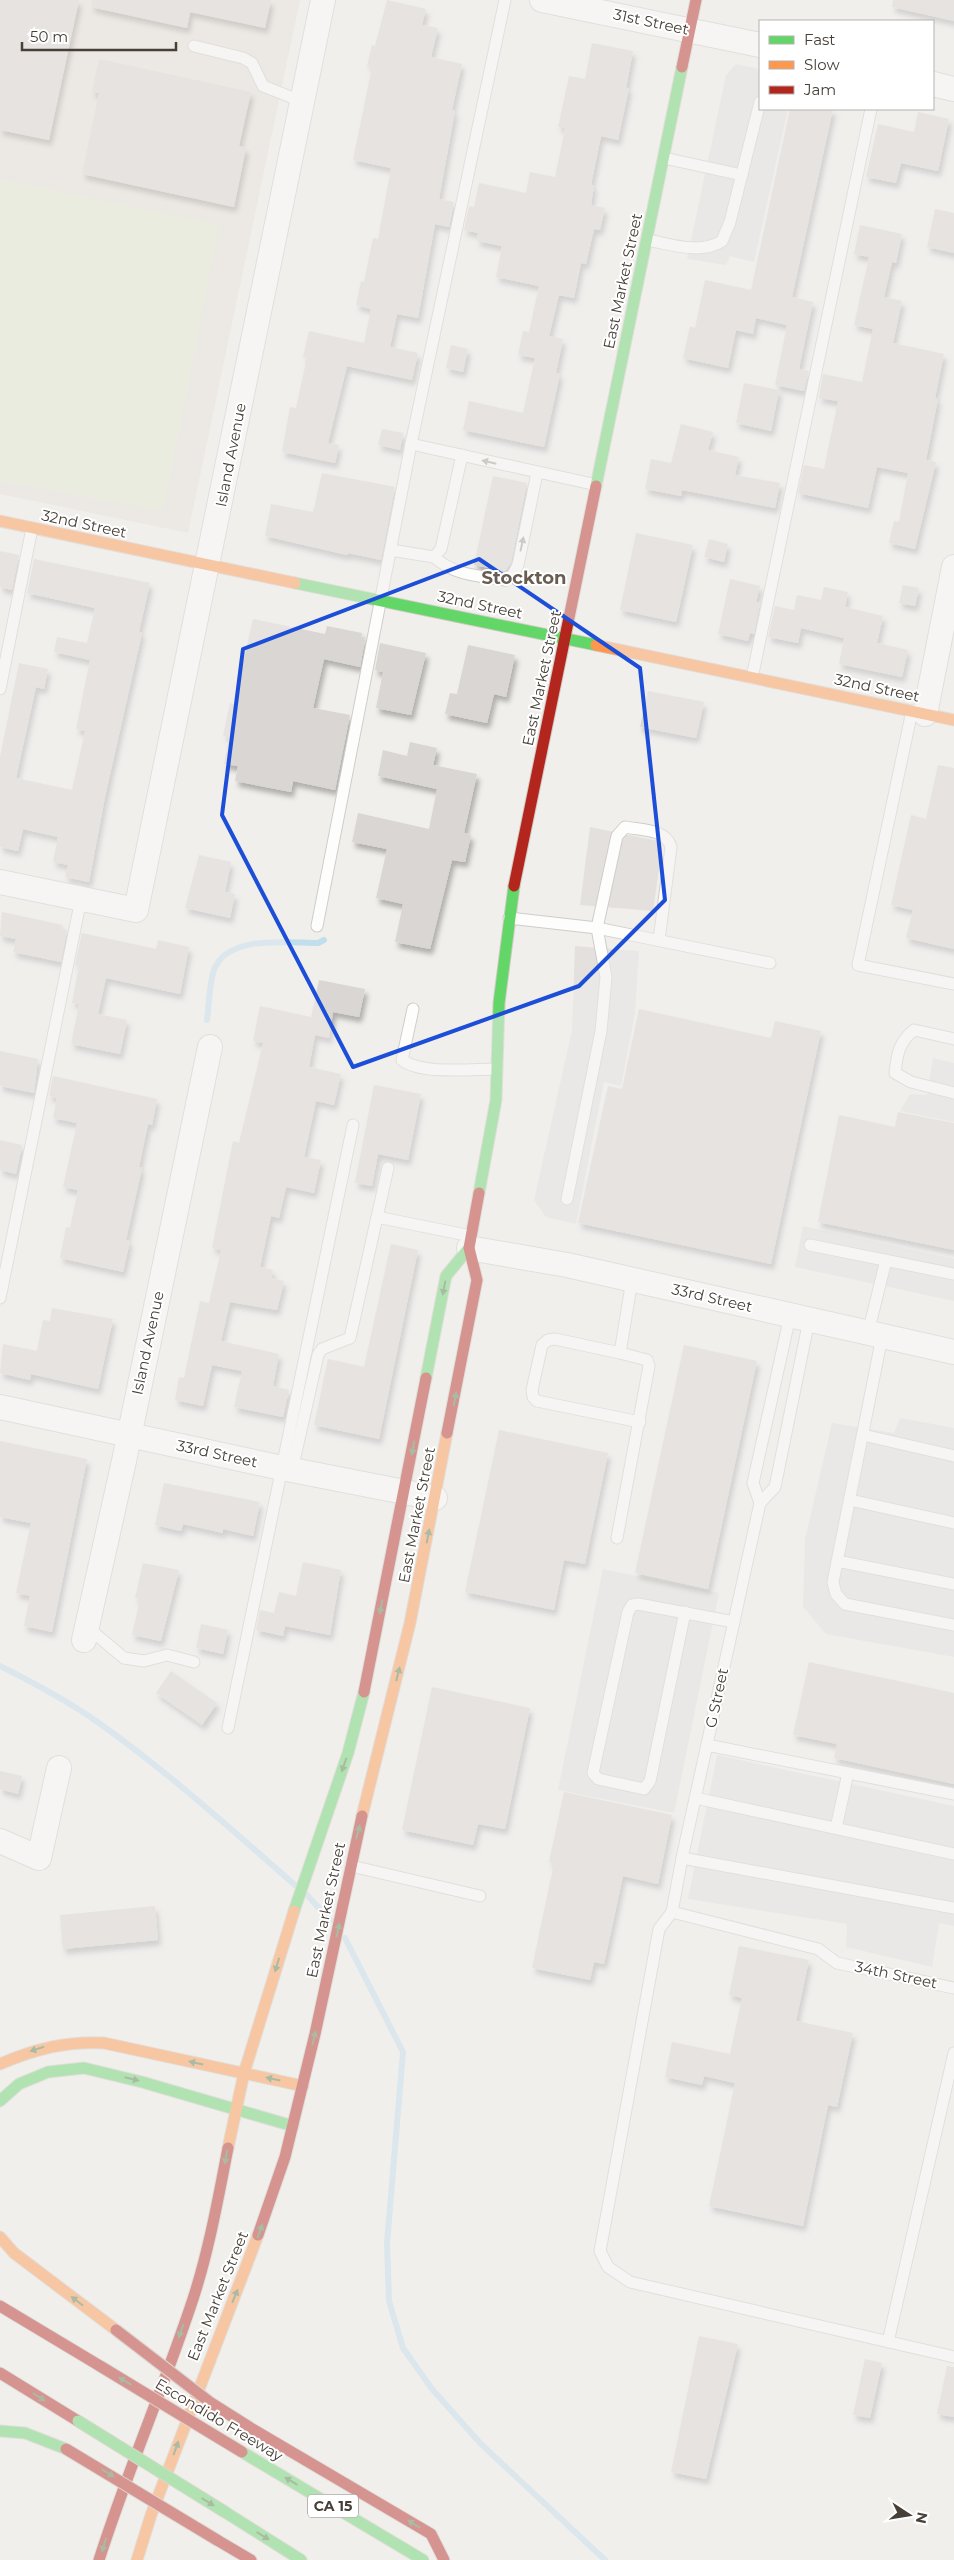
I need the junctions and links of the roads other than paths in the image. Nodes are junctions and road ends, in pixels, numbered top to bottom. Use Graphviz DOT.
graph roads {
  1 [pos="323,0"];
  2 [pos="505,0"];
  3 [pos="542,0"];
  4 [pos="696,0"];
  5 [pos="690,30"];
  6 [pos="759,45"];
  7 [pos="194,46"];
  8 [pos="934,84"];
  9 [pos="954,89"];
  10 [pos="301,101"];
  11 [pos="759,106"];
  12 [pos="871,110"];
  13 [pos="664,158"];
  14 [pos="742,174"];
  15 [pos="647,240"];
  16 [pos="410,444"];
  17 [pos="462,455"];
  18 [pos="537,473"];
  19 [pos="597,485"];
  20 [pos="0,521"];
  21 [pos="32,528"];
  22 [pos="391,550"];
  23 [pos="434,557"];
  24 [pos="208,564"];
  25 [pos="954,567"];
  26 [pos="381,600"];
  27 [pos="566,638"];
  28 [pos="752,678"];
  29 [pos="0,689"];
  30 [pos="919,713"];
  31 [pos="954,720"];
  32 [pos="0,882"];
  33 [pos="81,899"];
  34 [pos="509,918"];
  35 [pos="317,926"];
  36 [pos="597,928"];
  37 [pos="659,940"];
  38 [pos="770,963"];
  39 [pos="954,984"];
  40 [pos="413,1009"];
  41 [pos="954,1039"];
  42 [pos="210,1047"];
  43 [pos="497,1069"];
  44 [pos="954,1093"];
  45 [pos="352,1125"];
  46 [pos="388,1168"];
  47 [pos="567,1199"];
  48 [pos="376,1217"];
  49 [pos="470,1242"];
  50 [pos="810,1245"];
  51 [pos="886,1260"];
  52 [pos="954,1274"];
  53 [pos="632,1280"];
  54 [pos="0,1298"];
  55 [pos="800,1318"];
  56 [pos="875,1335"];
  57 [pos="954,1352"];
  58 [pos="620,1353"];
  59 [pos="0,1407"];
  60 [pos="640,1422"];
  61 [pos="129,1435"];
  62 [pos="863,1435"];
  63 [pos="954,1456"];
  64 [pos="287,1469"];
  65 [pos="405,1493"];
  66 [pos="435,1498"];
  67 [pos="850,1500"];
  68 [pos="760,1503"];
  69 [pos="954,1522"];
  70 [pos="617,1538"];
  71 [pos="837,1561"];
  72 [pos="954,1584"];
  73 [pos="685,1612"];
  74 [pos="734,1622"];
  75 [pos="954,1625"];
  76 [pos="85,1633"];
  77 [pos="194,1662"];
  78 [pos="228,1728"];
  79 [pos="707,1745"];
  80 [pos="59,1768"];
  81 [pos="848,1773"];
  82 [pos="954,1794"];
  83 [pos="695,1798"];
  84 [pos="836,1828"];
  85 [pos="0,1841"];
  86 [pos="954,1854"];
  87 [pos="682,1858"];
  88 [pos="351,1866"];
  89 [pos="480,1896"];
  90 [pos="954,1908"];
  91 [pos="672,1912"];
  92 [pos="954,1988"];
  93 [pos="954,2053"];
  94 [pos="0,2064"];
  95 [pos="244,2073"];
  96 [pos="303,2086"];
  97 [pos="0,2101"];
  98 [pos="236,2109"];
  99 [pos="293,2126"];
  100 [pos="0,2237"];
  101 [pos="0,2306"];
  102 [pos="888,2342"];
  103 [pos="954,2357"];
  104 [pos="0,2373"];
  105 [pos="0,2431"];
  106 [pos="100,2560"];
  107 [pos="137,2560"];
  108 [pos="251,2560"];
  109 [pos="301,2560"];
  110 [pos="424,2560"];
  111 [pos="444,2560"];
  1 -- 10 [label="street, Island Avenue"];
  2 -- 16 [label="lane"];
  3 -- 5 [label="street, 31st Street"];
  4 -- 5 [label="main road, East Market Street"];
  5 -- 6 [label="street, 31st Street"];
  5 -- 13 [label="main road, East Market Street"];
  7 -- 10 [label="lane"];
  8 -- 9 [label="street"];
  10 -- 24 [label="street, Island Avenue"];
  11 -- 14 [label="lane"];
  12 -- 28 [label="lane"];
  13 -- 14 [label="lane"];
  13 -- 15 [label="main road, East Market Street"];
  14 -- 15 [label="lane"];
  15 -- 19 [label="main road, East Market Street"];
  16 -- 17 [label="lane"];
  16 -- 22 [label="lane"];
  18 -- 17 [label="lane, one-way"];
  17 -- 23 [label="lane"];
  18 -- 19 [label="lane"];
  23 -- 18 [label="lane, one-way"];
  19 -- 27 [label="main road, East Market Street"];
  20 -- 21 [label="main road, 32nd Street"];
  21 -- 24 [label="main road, 32nd Street"];
  21 -- 29 [label="lane"];
  22 -- 23 [label="lane"];
  22 -- 26 [label="lane"];
  24 -- 26 [label="main road, 32nd Street"];
  24 -- 33 [label="street, Island Avenue"];
  25 -- 30 [label="street"];
  26 -- 27 [label="main road, 32nd Street"];
  26 -- 35 [label="lane"];
  27 -- 28 [label="main road, 32nd Street"];
  27 -- 34 [label="main road, East Market Street"];
  28 -- 30 [label="main road, 32nd Street"];
  30 -- 31 [label="main road, 32nd Street"];
  30 -- 39 [label="lane"];
  32 -- 33 [label="street"];
  33 -- 54 [label="lane"];
  34 -- 36 [label="lane"];
  34 -- 43 [label="main road, East Market Street"];
  36 -- 37 [label="lane"];
  36 -- 37 [label="lane"];
  36 -- 47 [label="lane"];
  37 -- 38 [label="lane"];
  40 -- 43 [label="lane"];
  41 -- 44 [label="lane"];
  42 -- 61 [label="street, Island Avenue"];
  43 -- 49 [label="main road, East Market Street"];
  45 -- 64 [label="lane"];
  46 -- 48 [label="lane"];
  48 -- 49 [label="lane"];
  48 -- 64 [label="lane"];
  49 -- 53 [label="street, 33rd Street"];
  49 -- 65 [label="main road, East Market Street, one-way"];
  66 -- 49 [label="main road, East Market Street, one-way"];
  50 -- 51 [label="lane"];
  51 -- 52 [label="lane"];
  51 -- 56 [label="lane"];
  53 -- 55 [label="street, 33rd Street"];
  53 -- 58 [label="lane"];
  55 -- 56 [label="street, 33rd Street"];
  55 -- 68 [label="lane, G Street"];
  55 -- 68 [label="lane, G Street"];
  56 -- 57 [label="street, 33rd Street"];
  56 -- 62 [label="lane"];
  58 -- 60 [label="lane"];
  58 -- 60 [label="lane"];
  59 -- 61 [label="street, 33rd Street"];
  60 -- 70 [label="lane"];
  61 -- 64 [label="street, 33rd Street"];
  61 -- 76 [label="street, Island Avenue"];
  62 -- 63 [label="lane"];
  62 -- 67 [label="lane"];
  64 -- 65 [label="street, 33rd Street"];
  64 -- 78 [label="lane"];
  65 -- 66 [label="street, 33rd Street"];
  65 -- 95 [label="main road, East Market Street, one-way"];
  88 -- 66 [label="main road, East Market Street, one-way"];
  67 -- 69 [label="lane"];
  67 -- 71 [label="lane"];
  68 -- 74 [label="lane, G Street"];
  71 -- 72 [label="lane"];
  71 -- 75 [label="lane"];
  73 -- 73 [label="lane"];
  73 -- 74 [label="lane"];
  74 -- 79 [label="lane, G Street"];
  76 -- 77 [label="lane"];
  79 -- 81 [label="lane"];
  79 -- 83 [label="lane, G Street"];
  80 -- 85 [label="street"];
  81 -- 82 [label="lane"];
  81 -- 84 [label="lane"];
  83 -- 84 [label="lane"];
  83 -- 87 [label="lane, G Street"];
  84 -- 86 [label="lane"];
  87 -- 90 [label="lane"];
  87 -- 91 [label="lane, G Street"];
  88 -- 89 [label="lane"];
  96 -- 88 [label="main road, East Market Street, one-way"];
  91 -- 92 [label="lane, 34th Street"];
  91 -- 102 [label="lane"];
  93 -- 102 [label="lane"];
  95 -- 94 [label="main road, one-way"];
  96 -- 95 [label="main road, one-way"];
  95 -- 98 [label="main road, East Market Street"];
  96 -- 99 [label="main road, East Market Street"];
  97 -- 98 [label="main road, one-way"];
  98 -- 99 [label="main road"];
  98 -- 106 [label="main road, East Market Street, one-way"];
  107 -- 99 [label="main road, East Market Street, one-way"];
  111 -- 100 [label="main road, one-way, bridge"];
  110 -- 101 [label="main road, Escondido Freeway / CA 15, one-way, bridge"];
  102 -- 103 [label="lane"];
  104 -- 109 [label="main road, one-way, bridge"];
  105 -- 108 [label="main road, one-way, bridge"];
}
